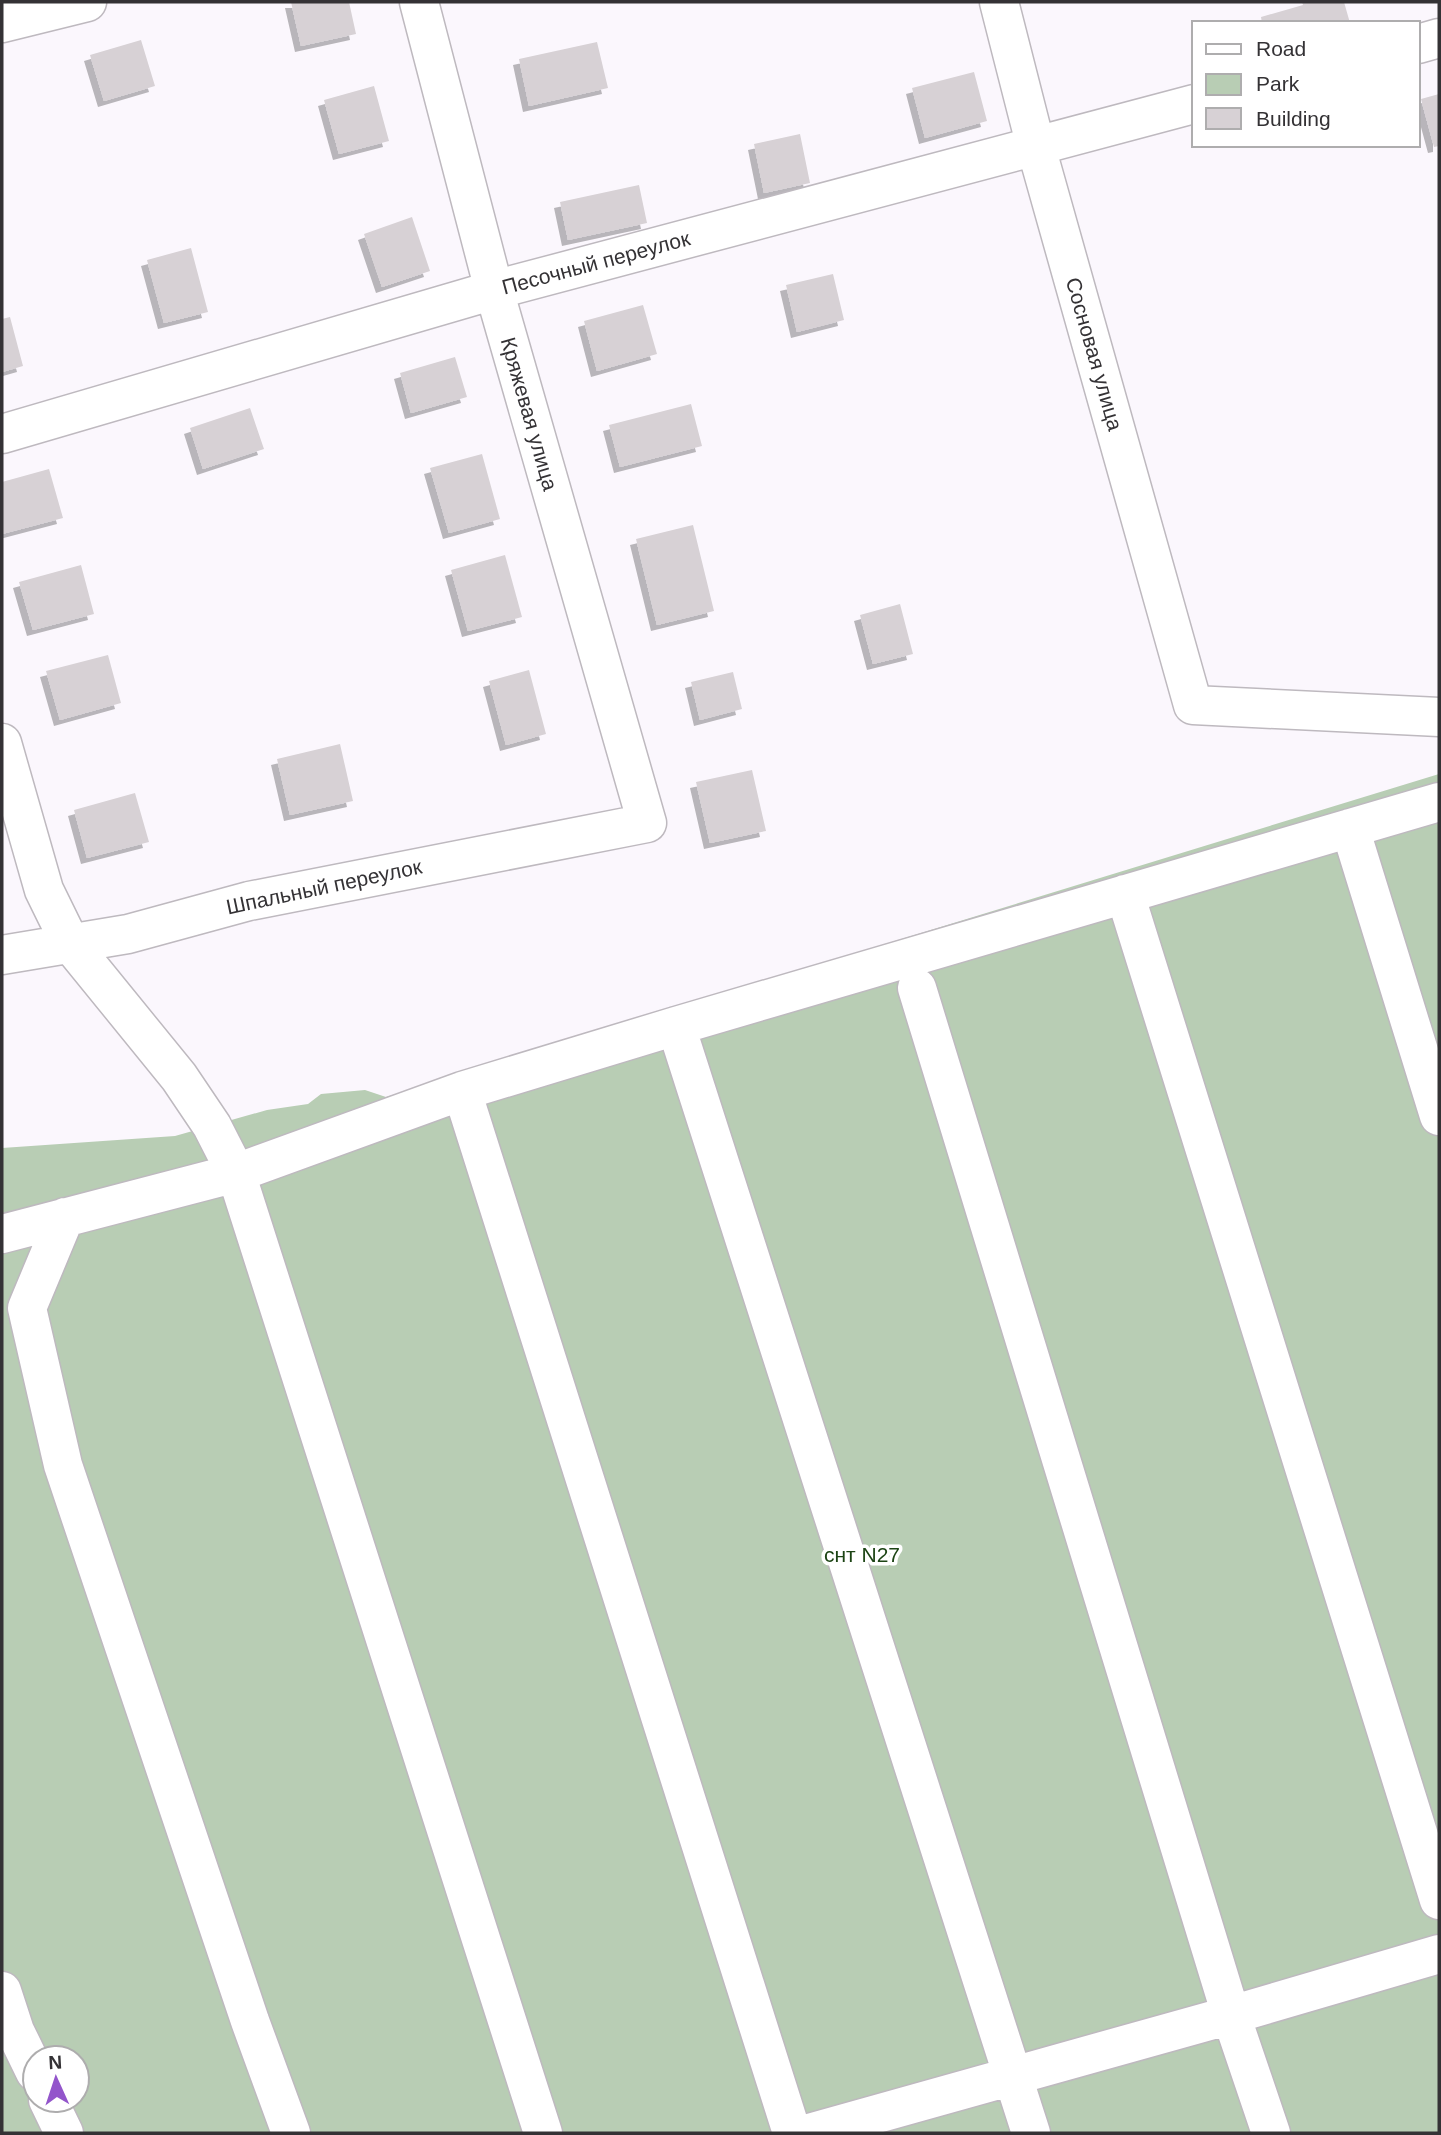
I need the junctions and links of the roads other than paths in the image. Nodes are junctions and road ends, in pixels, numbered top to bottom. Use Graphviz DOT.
graph roads {
  1 [pos="88,2"];
  2 [pos="419,2"];
  3 [pos="999,2"];
  4 [pos="2,23"];
  5 [pos="1439,38"];
  6 [pos="1420,43"];
  7 [pos="1192,105"];
  8 [pos="1036,147"];
  9 [pos="494,290"];
  10 [pos="2,434"];
  11 [pos="1439,717"];
  12 [pos="2,743"];
  13 [pos="1439,802"];
  14 [pos="647,823"];
  15 [pos="1350,828"];
  16 [pos="1125,894"];
  17 [pos="70,943"];
  18 [pos="2,955"];
  19 [pos="917,988"];
  20 [pos="676,1026"];
  21 [pos="462,1091"];
  22 [pos="1439,1116"];
  23 [pos="236,1173"];
  24 [pos="65,1217"];
  25 [pos="2,1234"];
  26 [pos="1439,1900"];
  27 [pos="1439,1954"];
  28 [pos="2,1991"];
  29 [pos="1231,2015"];
  30 [pos="21,2044"];
  31 [pos="1013,2077"];
  32 [pos="55,2114"];
  33 [pos="64,2133"];
  34 [pos="291,2133"];
  35 [pos="543,2133"];
  36 [pos="792,2133"];
  37 [pos="809,2133"];
  38 [pos="1031,2133"];
  39 [pos="1271,2133"];
  1 -- 4 [label="street"];
  2 -- 9 [label="street, Кряжевая улица"];
  3 -- 8 [label="street, Сосновая улица"];
  5 -- 6 [label="street"];
  7 -- 8 [label="street, Песочный переулок"];
  8 -- 9 [label="street, Песочный переулок"];
  8 -- 11 [label="street, Сосновая улица"];
  9 -- 10 [label="street, Песочный переулок"];
  9 -- 14 [label="street, Кряжевая улица"];
  12 -- 17 [label="street"];
  13 -- 15 [label="street"];
  14 -- 17 [label="street, Шпальный переулок"];
  15 -- 16 [label="street"];
  15 -- 22 [label="street"];
  16 -- 20 [label="street"];
  16 -- 26 [label="street"];
  17 -- 18 [label="street, Шпальный переулок"];
  17 -- 23 [label="street"];
  19 -- 29 [label="street"];
  20 -- 21 [label="street"];
  20 -- 31 [label="street"];
  21 -- 23 [label="street"];
  21 -- 36 [label="street"];
  23 -- 24 [label="street"];
  23 -- 35 [label="street"];
  24 -- 25 [label="street"];
  24 -- 34 [label="street"];
  27 -- 29 [label="street"];
  28 -- 30 [label="street"];
  29 -- 31 [label="street"];
  29 -- 39 [label="street"];
  31 -- 37 [label="street"];
  31 -- 38 [label="street"];
  32 -- 33 [label="street"];
}
